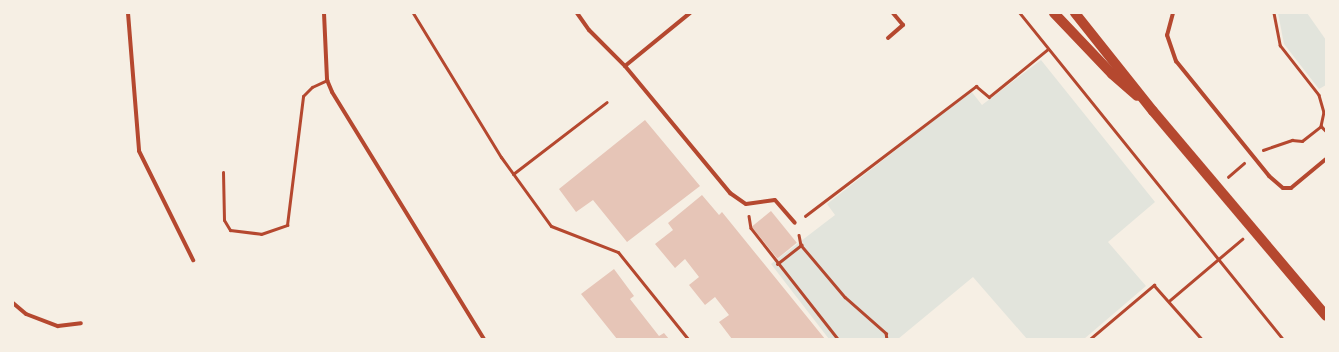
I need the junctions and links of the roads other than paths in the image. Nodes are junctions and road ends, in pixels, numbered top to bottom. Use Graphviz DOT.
graph roads {
  1 [pos="128,13"];
  2 [pos="324,13"];
  3 [pos="413,13"];
  4 [pos="577,13"];
  5 [pos="690,13"];
  6 [pos="894,13"];
  7 [pos="1054,13"];
  8 [pos="1075,13"];
  9 [pos="1173,13"];
  10 [pos="888,38"];
  11 [pos="625,66"];
  12 [pos="327,80"];
  13 [pos="607,102"];
  14 [pos="1153,111"];
  15 [pos="1326,158"];
  16 [pos="223,172"];
  17 [pos="513,174"];
  18 [pos="795,223"];
  19 [pos="193,260"];
  20 [pos="13,303"];
  21 [pos="1326,316"];
  22 [pos="81,323"];
  23 [pos="484,339"];
  24 [pos="688,339"];
  1 -- 19 [label="street"];
  2 -- 12 [label="street"];
  3 -- 17 [label="lane"];
  4 -- 11 [label="street"];
  5 -- 11 [label="street"];
  6 -- 10 [label="street"];
  7 -- 14 [label="main road"];
  8 -- 14 [label="main road"];
  9 -- 15 [label="street"];
  11 -- 18 [label="street"];
  12 -- 16 [label="lane"];
  12 -- 23 [label="street"];
  13 -- 17 [label="lane"];
  14 -- 21 [label="main road"];
  17 -- 24 [label="lane"];
  20 -- 22 [label="street"];
}
